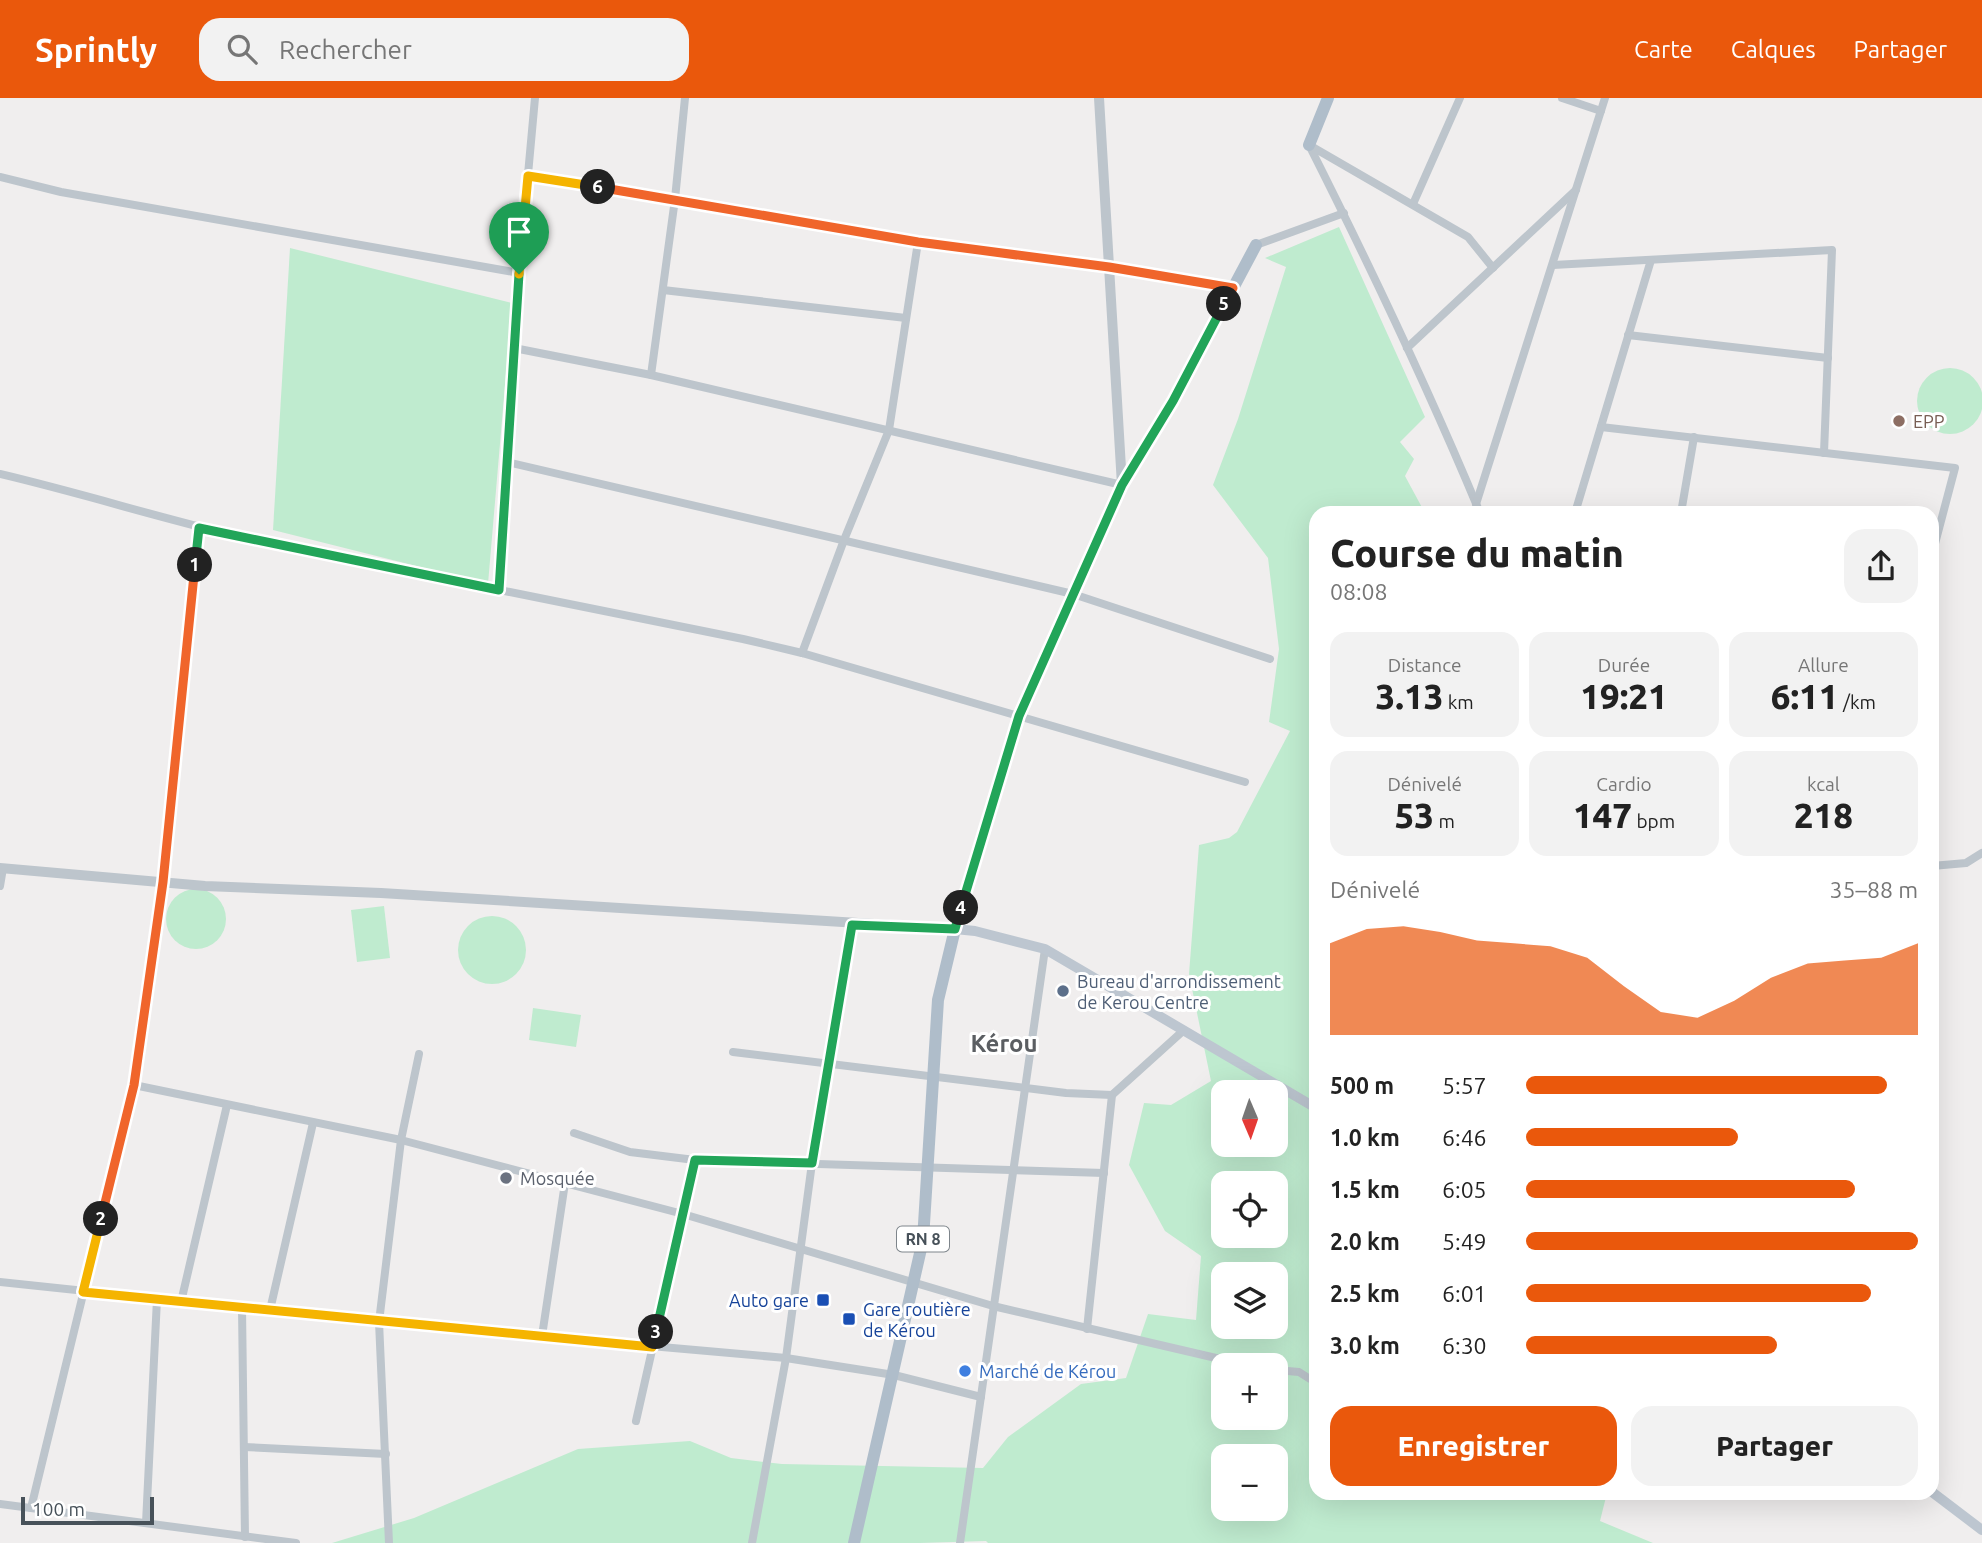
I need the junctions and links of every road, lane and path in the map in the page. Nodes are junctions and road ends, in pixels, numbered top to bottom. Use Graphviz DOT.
graph roads {
  1 [pos="535,98"];
  2 [pos="685,98"];
  3 [pos="1099,98"];
  4 [pos="1328,98"];
  5 [pos="1460,98"];
  6 [pos="1562,98"];
  7 [pos="1605,98"];
  8 [pos="1601,111"];
  9 [pos="1309,145"];
  10 [pos="528,176"];
  11 [pos="0,177"];
  12 [pos="1577,189"];
  13 [pos="675,199"];
  14 [pos="1413,204"];
  15 [pos="1344,214"];
  16 [pos="918,242"];
  17 [pos="1256,245"];
  18 [pos="1651,260"];
  19 [pos="1553,265"];
  20 [pos="1109,267"];
  21 [pos="1493,268"];
  22 [pos="519,274"];
  23 [pos="1233,288"];
  24 [pos="663,290"];
  25 [pos="906,318"];
  26 [pos="1628,335"];
  27 [pos="514,348"];
  28 [pos="1407,348"];
  29 [pos="1828,358"];
  30 [pos="651,375"];
  31 [pos="1601,427"];
  32 [pos="889,430"];
  33 [pos="1694,438"];
  34 [pos="1824,453"];
  35 [pos="507,462"];
  36 [pos="0,474"];
  37 [pos="1122,485"];
  38 [pos="1477,506"];
  39 [pos="1479,506"];
  40 [pos="1577,506"];
  41 [pos="1682,506"];
  42 [pos="1939,527"];
  43 [pos="199,528"];
  44 [pos="844,540"];
  45 [pos="499,590"];
  46 [pos="1073,594"];
  47 [pos="802,653"];
  48 [pos="1270,659"];
  49 [pos="1019,716"];
  50 [pos="1245,782"];
  51 [pos="1982,853"];
  52 [pos="1939,865"];
  53 [pos="2,868"];
  54 [pos="163,882"];
  55 [pos="0,886"];
  56 [pos="852,925"];
  57 [pos="955,929"];
  58 [pos="1045,949"];
  59 [pos="1184,1030"];
  60 [pos="733,1052"];
  61 [pos="419,1055"];
  62 [pos="829,1064"];
  63 [pos="935,1077"];
  64 [pos="134,1085"];
  65 [pos="1025,1088"];
  66 [pos="1112,1095"];
  67 [pos="1309,1104"];
  68 [pos="227,1105"];
  69 [pos="313,1123"];
  70 [pos="574,1133"];
  71 [pos="401,1140"];
  72 [pos="695,1160"];
  73 [pos="812,1163"];
  74 [pos="928,1168"];
  75 [pos="1013,1171"];
  76 [pos="1104,1173"];
  77 [pos="565,1183"];
  78 [pos="682,1214"];
  79 [pos="801,1248"];
  80 [pos="0,1282"];
  81 [pos="914,1283"];
  82 [pos="83,1292"];
  83 [pos="157,1299"];
  84 [pos="181,1302"];
  85 [pos="993,1306"];
  86 [pos="242,1308"];
  87 [pos="270,1310"];
  88 [pos="379,1322"];
  89 [pos="1087,1329"];
  90 [pos="541,1336"];
  91 [pos="652,1347"];
  92 [pos="1211,1357"];
  93 [pos="786,1358"];
  94 [pos="1288,1371"];
  95 [pos="894,1376"];
  96 [pos="1309,1378"];
  97 [pos="981,1397"];
  98 [pos="636,1421"];
  99 [pos="244,1447"];
  100 [pos="386,1454"];
  101 [pos="1939,1497"];
  102 [pos="0,1504"];
  103 [pos="31,1508"];
  104 [pos="146,1523"];
  105 [pos="1982,1530"];
  106 [pos="245,1537"];
  107 [pos="296,1543"];
  108 [pos="389,1543"];
  109 [pos="752,1543"];
  110 [pos="854,1543"];
  111 [pos="960,1543"];
  1 -- 10 [label="street"];
  2 -- 13 [label="street"];
  3 -- 20 [label="street"];
  4 -- 9 [label="main road"];
  5 -- 14 [label="street"];
  6 -- 8 [label="street"];
  7 -- 8 [label="street"];
  8 -- 12 [label="street"];
  9 -- 14 [label="street"];
  9 -- 15 [label="street"];
  10 -- 13 [label="street"];
  10 -- 22 [label="street"];
  11 -- 22 [label="street"];
  12 -- 19 [label="street"];
  12 -- 21 [label="street"];
  13 -- 16 [label="street"];
  13 -- 24 [label="street"];
  14 -- 21 [label="street"];
  15 -- 17 [label="street"];
  15 -- 28 [label="street"];
  16 -- 20 [label="street"];
  16 -- 25 [label="street"];
  17 -- 23 [label="main road, RN 8"];
  18 -- 19 [label="street"];
  18 -- 26 [label="street"];
  18 -- 29 [label="street"];
  19 -- 39 [label="street"];
  20 -- 23 [label="street"];
  20 -- 37 [label="street"];
  21 -- 28 [label="street"];
  22 -- 27 [label="street"];
  23 -- 37 [label="main road, RN 8"];
  24 -- 25 [label="street"];
  24 -- 30 [label="street"];
  25 -- 32 [label="street"];
  26 -- 29 [label="street"];
  26 -- 31 [label="street"];
  27 -- 30 [label="street"];
  27 -- 35 [label="street"];
  28 -- 38 [label="street"];
  29 -- 34 [label="street"];
  30 -- 32 [label="street"];
  31 -- 33 [label="street"];
  31 -- 40 [label="street"];
  32 -- 37 [label="street"];
  32 -- 44 [label="street"];
  33 -- 34 [label="street"];
  33 -- 41 [label="street"];
  34 -- 42 [label="street"];
  35 -- 44 [label="street"];
  35 -- 45 [label="street"];
  36 -- 43 [label="street"];
  37 -- 46 [label="main road, RN 8"];
  43 -- 45 [label="street"];
  43 -- 54 [label="street"];
  44 -- 46 [label="street"];
  44 -- 47 [label="street"];
  45 -- 47 [label="street"];
  46 -- 48 [label="street"];
  46 -- 49 [label="main road, RN 8"];
  47 -- 49 [label="street"];
  49 -- 50 [label="street"];
  49 -- 57 [label="main road, RN 8"];
  51 -- 52 [label="street"];
  53 -- 54 [label="street"];
  53 -- 55 [label="street"];
  54 -- 56 [label="street"];
  54 -- 64 [label="street"];
  56 -- 57 [label="street"];
  56 -- 62 [label="street"];
  57 -- 58 [label="main road"];
  57 -- 63 [label="main road, RN 8"];
  58 -- 59 [label="main road"];
  58 -- 65 [label="street"];
  59 -- 66 [label="street"];
  59 -- 67 [label="main road"];
  60 -- 62 [label="street"];
  61 -- 71 [label="street"];
  62 -- 63 [label="street"];
  62 -- 73 [label="street"];
  63 -- 65 [label="street"];
  63 -- 74 [label="main road, RN 8"];
  64 -- 68 [label="street"];
  64 -- 82 [label="street"];
  65 -- 66 [label="street"];
  65 -- 75 [label="street"];
  66 -- 76 [label="street"];
  68 -- 69 [label="street"];
  68 -- 84 [label="street"];
  69 -- 71 [label="street"];
  69 -- 87 [label="street"];
  70 -- 72 [label="street"];
  71 -- 77 [label="street"];
  71 -- 88 [label="street"];
  72 -- 73 [label="street"];
  72 -- 78 [label="street"];
  73 -- 74 [label="street"];
  73 -- 79 [label="street"];
  74 -- 75 [label="street"];
  74 -- 81 [label="main road, RN 8"];
  75 -- 76 [label="street"];
  75 -- 85 [label="street"];
  76 -- 89 [label="street"];
  77 -- 78 [label="street"];
  77 -- 90 [label="street"];
  78 -- 79 [label="street"];
  78 -- 91 [label="street"];
  79 -- 81 [label="street"];
  79 -- 93 [label="street"];
  80 -- 82 [label="street"];
  81 -- 85 [label="street"];
  81 -- 95 [label="main road, RN 8"];
  82 -- 83 [label="street"];
  82 -- 103 [label="street"];
  83 -- 84 [label="street"];
  83 -- 104 [label="street"];
  84 -- 86 [label="street"];
  85 -- 89 [label="street"];
  85 -- 97 [label="street"];
  86 -- 87 [label="street"];
  86 -- 99 [label="street"];
  87 -- 88 [label="street"];
  88 -- 90 [label="street"];
  88 -- 100 [label="street"];
  89 -- 92 [label="street"];
  90 -- 91 [label="street"];
  91 -- 93 [label="street"];
  91 -- 98 [label="street"];
  93 -- 95 [label="street"];
  93 -- 109 [label="street"];
  94 -- 96 [label="street"];
  95 -- 97 [label="street"];
  95 -- 110 [label="main road, RN 8"];
  97 -- 111 [label="street"];
  99 -- 100 [label="street"];
  99 -- 106 [label="street"];
  100 -- 108 [label="street"];
  101 -- 105 [label="main road"];
  102 -- 103 [label="street"];
  103 -- 104 [label="street"];
  104 -- 106 [label="street"];
  106 -- 107 [label="street"];
}
